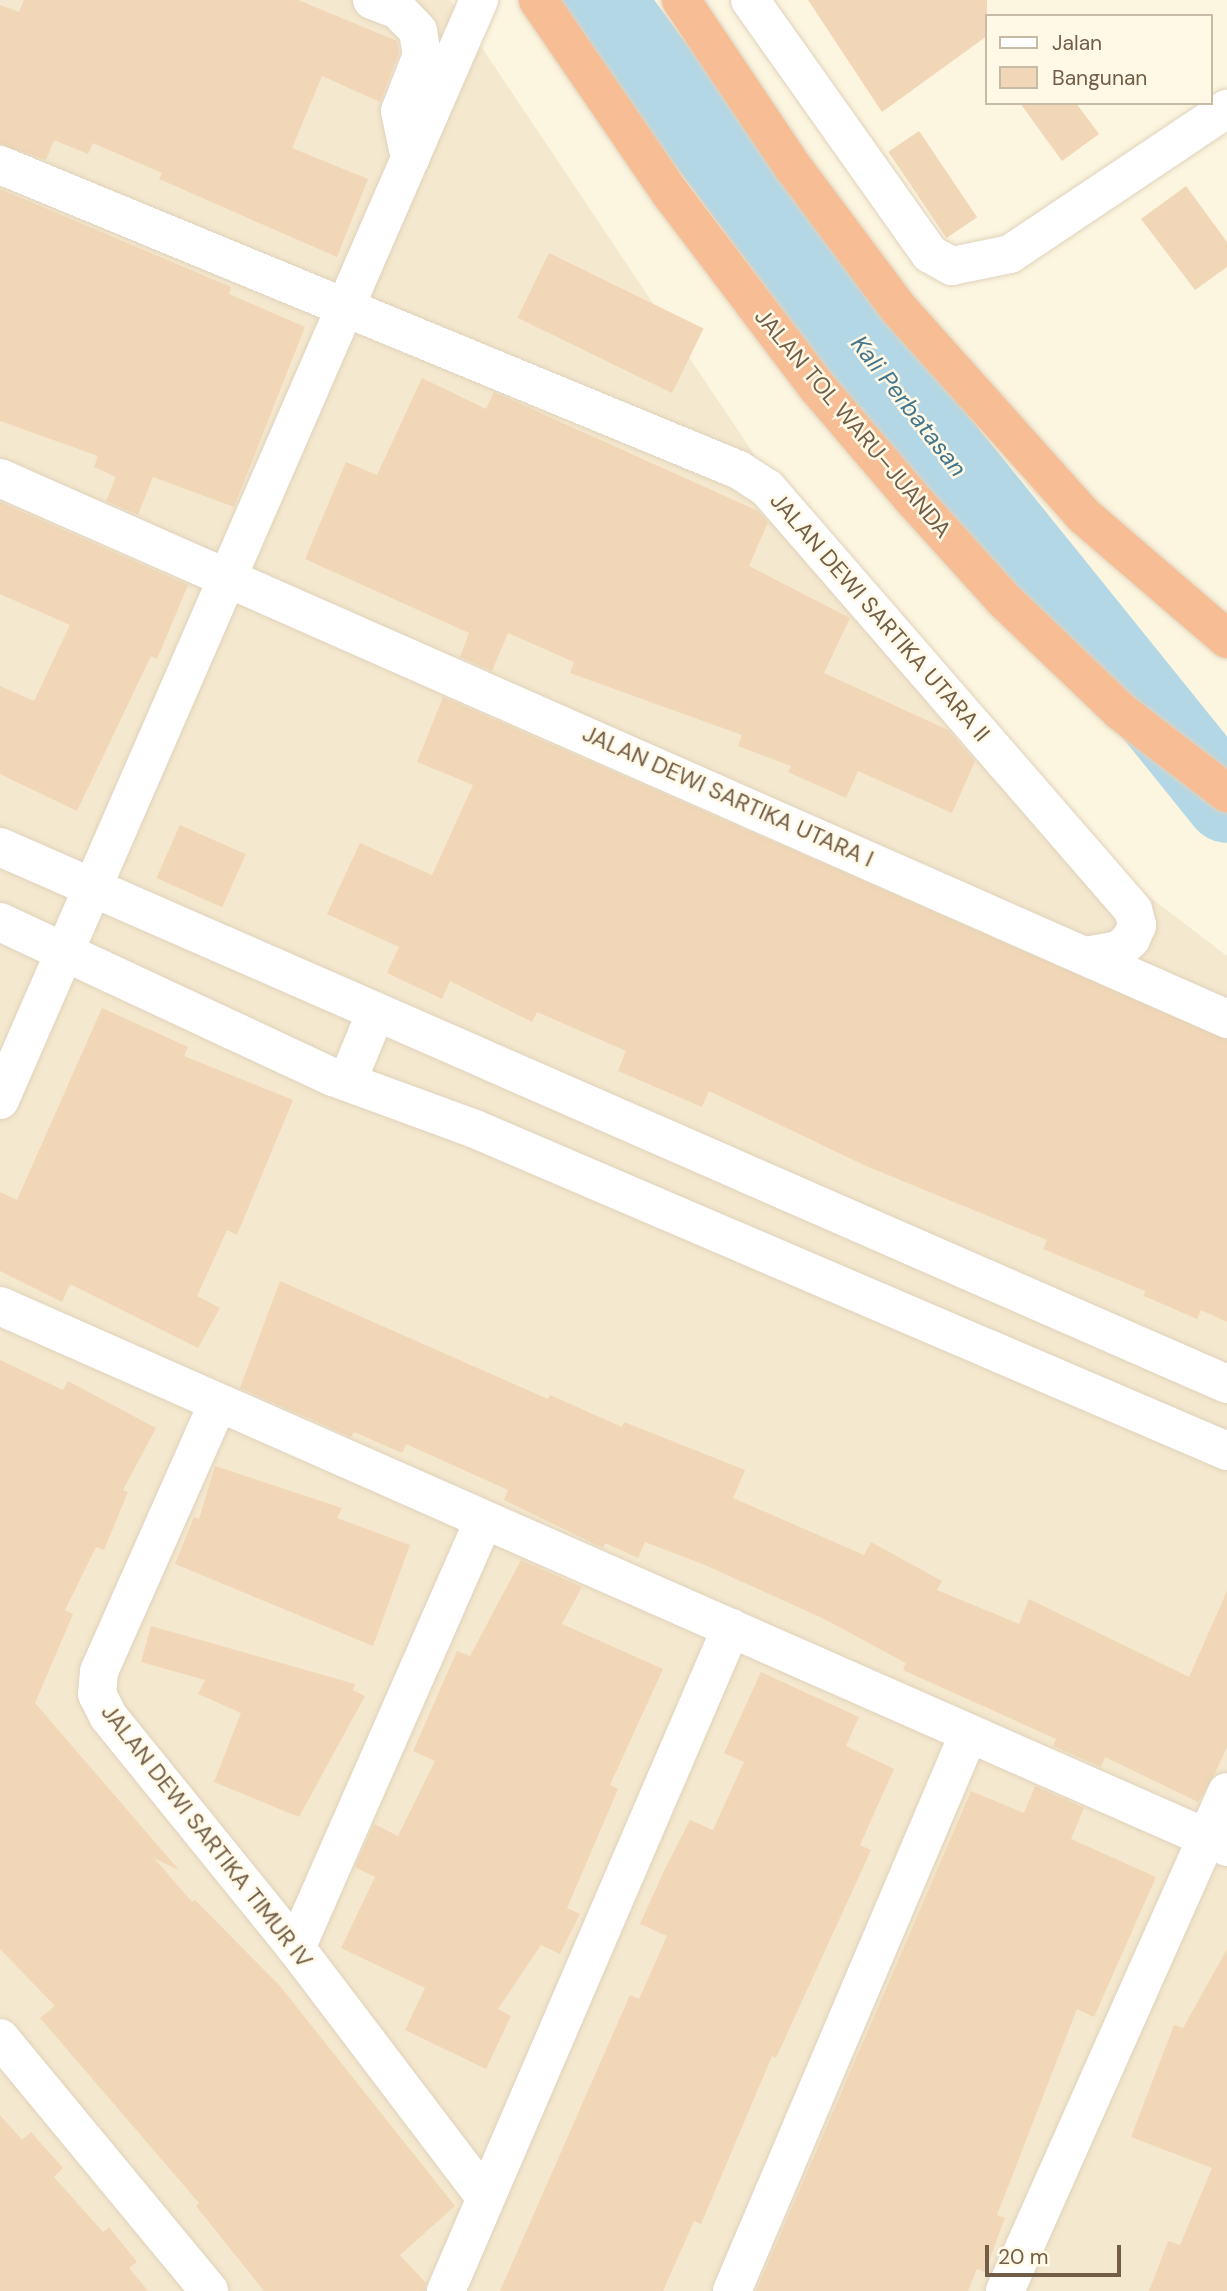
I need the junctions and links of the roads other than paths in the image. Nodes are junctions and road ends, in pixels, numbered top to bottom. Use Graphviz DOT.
graph roads {
  1 [pos="372,0"];
  2 [pos="479,0"];
  3 [pos="538,0"];
  4 [pos="681,0"];
  5 [pos="750,0"];
  6 [pos="1227,109"];
  7 [pos="410,159"];
  8 [pos="0,165"];
  9 [pos="344,310"];
  10 [pos="0,478"];
  11 [pos="227,578"];
  12 [pos="1227,639"];
  13 [pos="1227,793"];
  14 [pos="0,847"];
  15 [pos="93,887"];
  16 [pos="0,922"];
  17 [pos="65,950"];
  18 [pos="1091,955"];
  19 [pos="376,1012"];
  20 [pos="1227,1019"];
  21 [pos="347,1082"];
  22 [pos="0,1100"];
  23 [pos="0,1306"];
  24 [pos="1227,1384"];
  25 [pos="218,1403"];
  26 [pos="1226,1449"];
  27 [pos="484,1520"];
  28 [pos="731,1628"];
  29 [pos="969,1733"];
  30 [pos="1227,1792"];
  31 [pos="1217,1843"];
  32 [pos="296,1948"];
  33 [pos="0,2038"];
  34 [pos="484,2196"];
  35 [pos="209,2291"];
  36 [pos="446,2291"];
  37 [pos="732,2291"];
  38 [pos="1005,2291"];
  1 -- 7 [label="street"];
  2 -- 7 [label="street"];
  3 -- 13 [label="highway, JALAN TOL WARU–JUANDA"];
  4 -- 12 [label="highway"];
  5 -- 6 [label="street"];
  7 -- 9 [label="street"];
  8 -- 9 [label="street, JALAN DEWI SARTIKA UTARA II"];
  9 -- 11 [label="street"];
  9 -- 18 [label="street, JALAN DEWI SARTIKA UTARA II"];
  10 -- 11 [label="street, JALAN DEWI SARTIKA UTARA I"];
  11 -- 15 [label="street"];
  11 -- 18 [label="street, JALAN DEWI SARTIKA UTARA I"];
  14 -- 15 [label="street"];
  15 -- 17 [label="street"];
  15 -- 19 [label="street"];
  16 -- 17 [label="street"];
  17 -- 21 [label="street"];
  17 -- 22 [label="street"];
  18 -- 20 [label="street, JALAN DEWI SARTIKA UTARA I"];
  19 -- 21 [label="street"];
  19 -- 24 [label="street"];
  21 -- 26 [label="street"];
  23 -- 25 [label="street"];
  25 -- 27 [label="street"];
  25 -- 32 [label="street, JALAN DEWI SARTIKA TIMUR IV"];
  27 -- 28 [label="street"];
  27 -- 32 [label="street"];
  28 -- 29 [label="street"];
  28 -- 34 [label="street"];
  29 -- 31 [label="street"];
  29 -- 37 [label="street"];
  30 -- 31 [label="street"];
  31 -- 38 [label="street"];
  32 -- 34 [label="street, JALAN DEWI SARTIKA TIMUR IV"];
  33 -- 35 [label="street"];
  34 -- 36 [label="street"];
}
